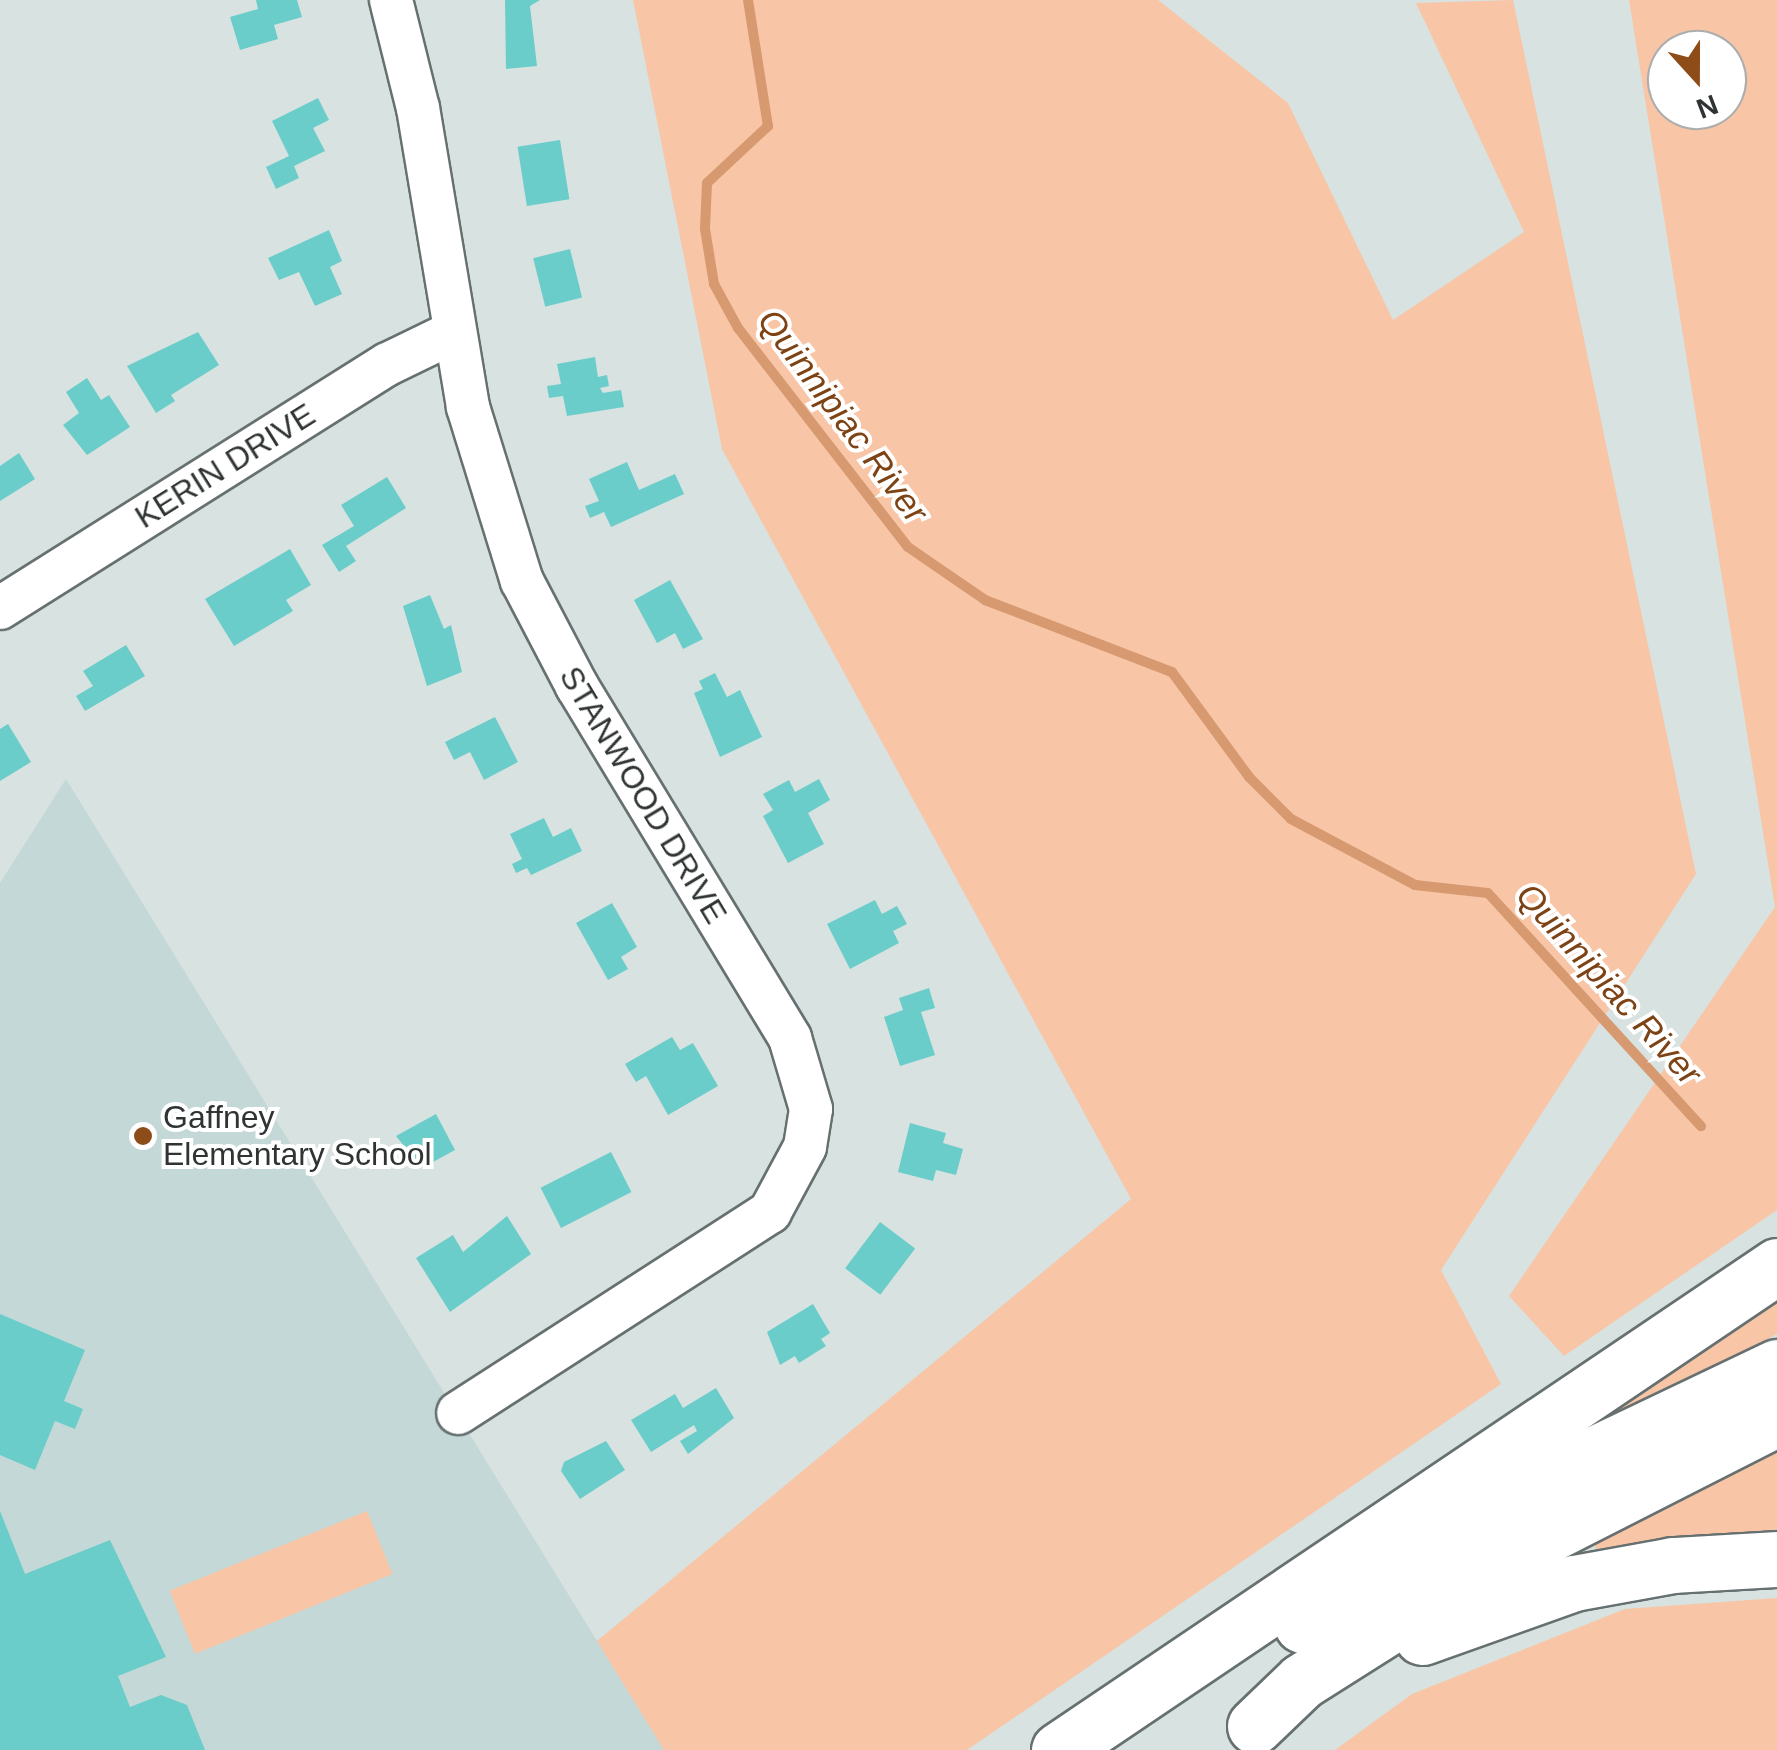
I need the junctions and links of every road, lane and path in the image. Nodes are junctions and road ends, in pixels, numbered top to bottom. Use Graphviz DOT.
graph roads {
  1 [pos="390,0"];
  2 [pos="454,332"];
  3 [pos="0,608"];
  4 [pos="1777,1266"];
  5 [pos="1777,1366"];
  6 [pos="458,1413"];
  7 [pos="1777,1418"];
  8 [pos="1777,1559"];
  9 [pos="1238,1738"];
  10 [pos="1059,1750"];
  11 [pos="1112,1750"];
  1 -- 2 [label="street, STANWOOD DRIVE"];
  2 -- 3 [label="street, KERIN DRIVE"];
  2 -- 6 [label="street, STANWOOD DRIVE"];
  4 -- 10 [label="highway"];
  5 -- 11 [label="highway"];
  7 -- 9 [label="highway"];
  8 -- 9 [label="highway"];
}
